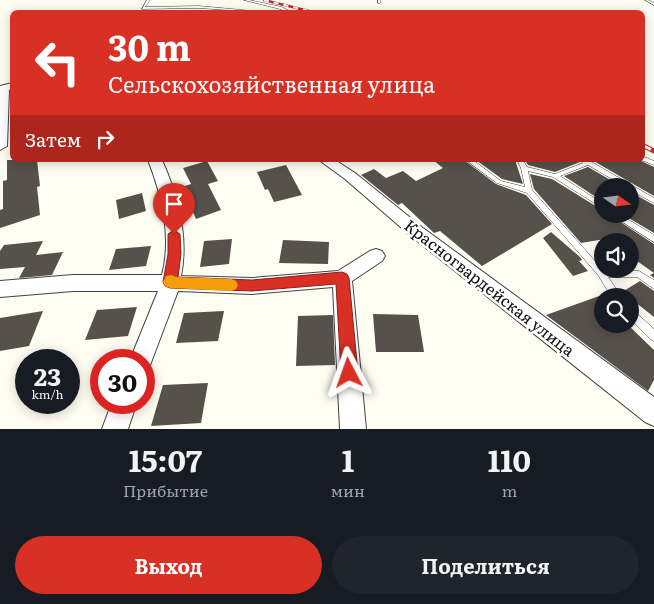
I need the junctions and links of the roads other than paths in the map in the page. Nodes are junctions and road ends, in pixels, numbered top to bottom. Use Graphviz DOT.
graph roads {
  1 [pos="149,0"];
  2 [pos="245,0"];
  3 [pos="646,0"];
  4 [pos="654,4"];
  5 [pos="236,10"];
  6 [pos="285,10"];
  7 [pos="8,87"];
  8 [pos="5,138"];
  9 [pos="156,162"];
  10 [pos="329,162"];
  11 [pos="472,162"];
  12 [pos="521,162"];
  13 [pos="583,162"];
  14 [pos="587,162"];
  15 [pos="524,168"];
  16 [pos="555,176"];
  17 [pos="614,178"];
  18 [pos="529,191"];
  19 [pos="639,193"];
  20 [pos="594,201"];
  21 [pos="654,201"];
  22 [pos="628,223"];
  23 [pos="654,239"];
  24 [pos="376,256"];
  25 [pos="594,265"];
  26 [pos="639,274"];
  27 [pos="342,278"];
  28 [pos="170,282"];
  29 [pos="654,285"];
  30 [pos="0,289"];
  31 [pos="639,322"];
  32 [pos="654,336"];
  33 [pos="145,349"];
  34 [pos="121,414"];
  35 [pos="654,414"];
  36 [pos="116,429"];
  37 [pos="353,429"];
  1 -- 5 [label="lane"];
  2 -- 6 [label="lane"];
  3 -- 4 [label="lane"];
  7 -- 8 [label="street"];
  9 -- 28 [label="street"];
  10 -- 35 [label="street, Красногвардейская улица"];
  11 -- 18 [label="lane"];
  12 -- 15 [label="lane"];
  13 -- 16 [label="lane"];
  14 -- 17 [label="lane"];
  15 -- 16 [label="lane"];
  15 -- 18 [label="lane"];
  16 -- 20 [label="lane"];
  18 -- 25 [label="lane"];
  19 -- 21 [label="lane"];
  22 -- 23 [label="lane"];
  24 -- 27 [label="street"];
  26 -- 29 [label="lane"];
  27 -- 28 [label="street"];
  27 -- 37 [label="street"];
  28 -- 30 [label="street"];
  28 -- 33 [label="street"];
  31 -- 32 [label="lane"];
  34 -- 36 [label="street"];
}
